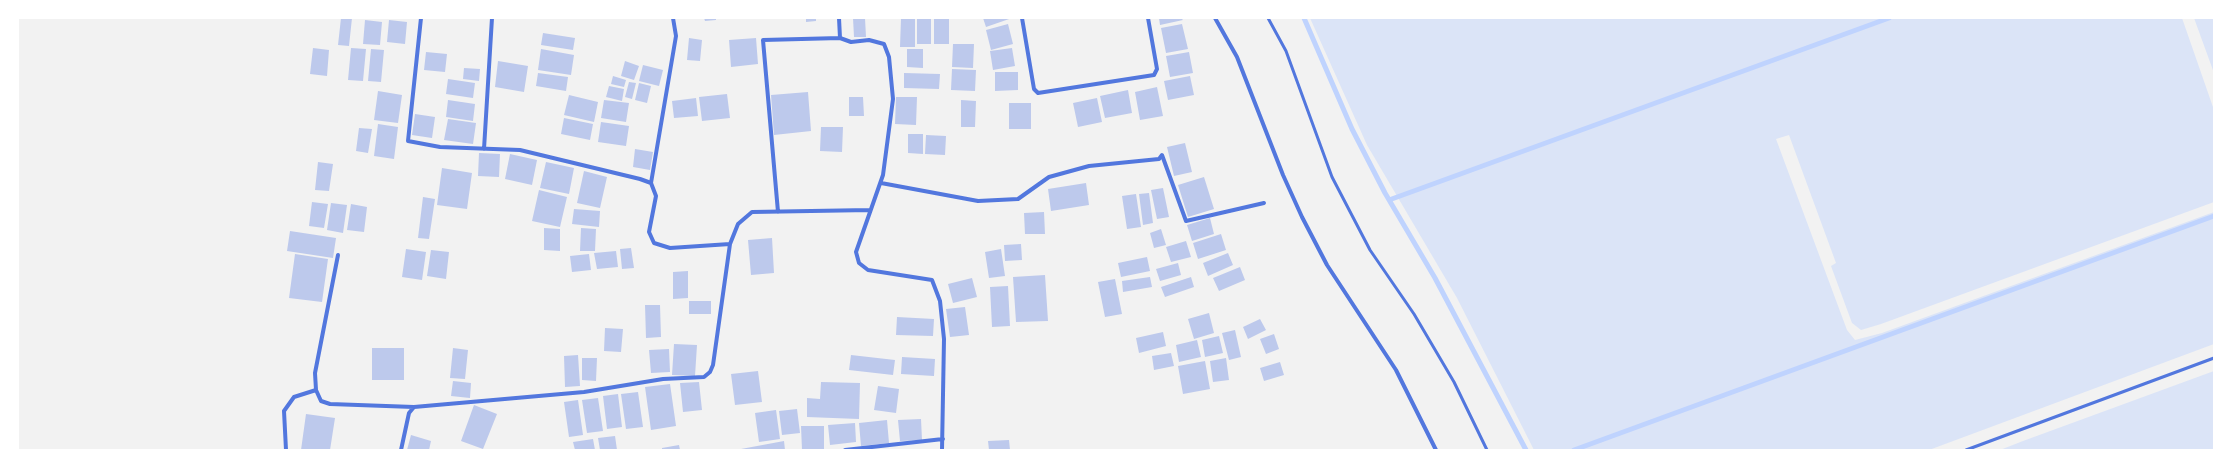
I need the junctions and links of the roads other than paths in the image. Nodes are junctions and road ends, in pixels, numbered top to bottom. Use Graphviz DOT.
graph roads {
  1 [pos="421,18"];
  2 [pos="492,18"];
  3 [pos="673,18"];
  4 [pos="839,18"];
  5 [pos="1022,18"];
  6 [pos="1148,18"];
  7 [pos="1215,18"];
  8 [pos="1268,18"];
  9 [pos="840,38"];
  10 [pos="484,149"];
  11 [pos="651,183"];
  12 [pos="881,183"];
  13 [pos="1264,203"];
  14 [pos="870,210"];
  15 [pos="778,212"];
  16 [pos="730,244"];
  17 [pos="338,255"];
  18 [pos="2214,358"];
  19 [pos="316,390"];
  20 [pos="414,407"];
  21 [pos="943,438"];
  22 [pos="286,450"];
  23 [pos="401,450"];
  24 [pos="845,450"];
  25 [pos="942,450"];
  26 [pos="1436,450"];
  27 [pos="1487,450"];
  28 [pos="1966,450"];
  1 -- 10 [label="street"];
  2 -- 10 [label="street"];
  3 -- 11 [label="street"];
  4 -- 9 [label="street"];
  5 -- 6 [label="street"];
  7 -- 26 [label="street"];
  8 -- 27 [label="lane"];
  9 -- 12 [label="street"];
  9 -- 15 [label="street"];
  10 -- 11 [label="street"];
  11 -- 16 [label="street"];
  12 -- 13 [label="street"];
  12 -- 14 [label="street"];
  14 -- 15 [label="street"];
  14 -- 21 [label="street"];
  15 -- 16 [label="street"];
  16 -- 20 [label="street"];
  17 -- 19 [label="street"];
  18 -- 28 [label="lane"];
  19 -- 20 [label="street"];
  19 -- 22 [label="street"];
  20 -- 23 [label="street"];
  21 -- 24 [label="street"];
  21 -- 25 [label="street"];
}
